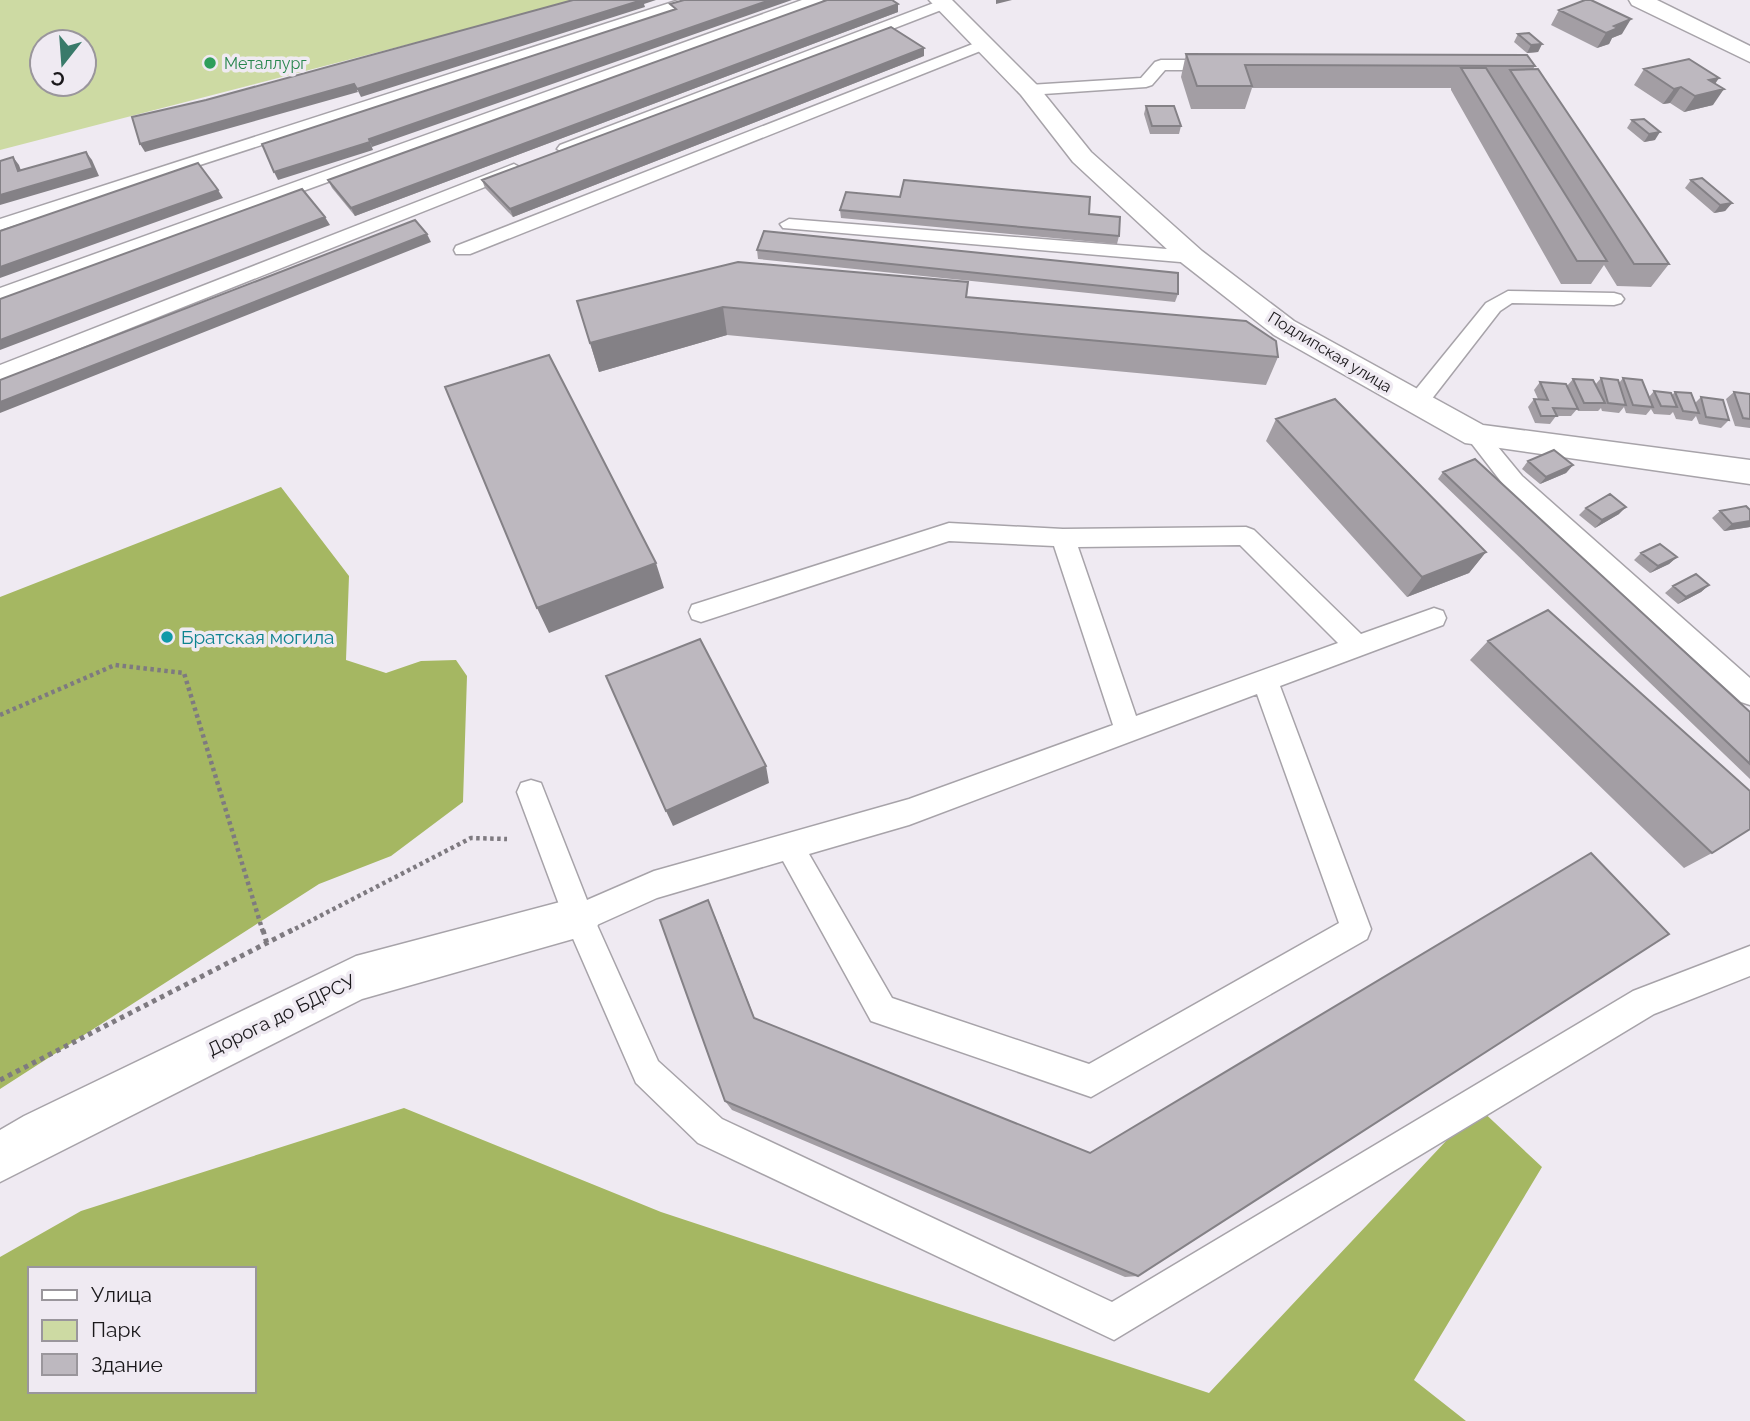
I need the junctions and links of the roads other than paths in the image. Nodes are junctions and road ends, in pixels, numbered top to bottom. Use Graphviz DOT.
graph roads {
  1 [pos="694,0"];
  2 [pos="816,0"];
  3 [pos="1640,0"];
  4 [pos="942,2"];
  5 [pos="983,44"];
  6 [pos="1750,55"];
  7 [pos="1231,65"];
  8 [pos="1029,90"];
  9 [pos="555,153"];
  10 [pos="529,163"];
  11 [pos="789,224"];
  12 [pos="0,225"];
  13 [pos="463,250"];
  14 [pos="1192,257"];
  15 [pos="0,295"];
  16 [pos="1614,299"];
  17 [pos="0,373"];
  18 [pos="1416,404"];
  19 [pos="1476,435"];
  20 [pos="1750,472"];
  21 [pos="1063,538"];
  22 [pos="701,612"];
  23 [pos="1434,618"];
  24 [pos="1357,646"];
  25 [pos="1265,680"];
  26 [pos="1750,694"];
  27 [pos="1128,731"];
  28 [pos="531,792"];
  29 [pos="790,847"];
  30 [pos="579,918"];
  31 [pos="1750,961"];
  32 [pos="0,1157"];
  1 -- 12 [label="lane"];
  2 -- 15 [label="lane"];
  3 -- 6 [label="street"];
  4 -- 5 [label="street, Подлипская улица"];
  4 -- 9 [label="lane"];
  5 -- 8 [label="street, Подлипская улица"];
  5 -- 13 [label="lane"];
  7 -- 8 [label="lane"];
  8 -- 14 [label="street, Подлипская улица"];
  10 -- 17 [label="lane"];
  11 -- 14 [label="lane"];
  14 -- 18 [label="street, Подлипская улица"];
  16 -- 18 [label="lane"];
  18 -- 19 [label="street, Подлипская улица"];
  19 -- 20 [label="street, Подлипская улица"];
  19 -- 26 [label="lane"];
  21 -- 22 [label="lane"];
  21 -- 24 [label="lane"];
  21 -- 27 [label="lane"];
  23 -- 24 [label="lane"];
  24 -- 25 [label="lane"];
  25 -- 27 [label="lane"];
  25 -- 29 [label="lane"];
  27 -- 29 [label="lane"];
  28 -- 30 [label="lane"];
  29 -- 30 [label="lane"];
  30 -- 31 [label="lane"];
  30 -- 32 [label="street, Дорога до БДРСУ"];
}
